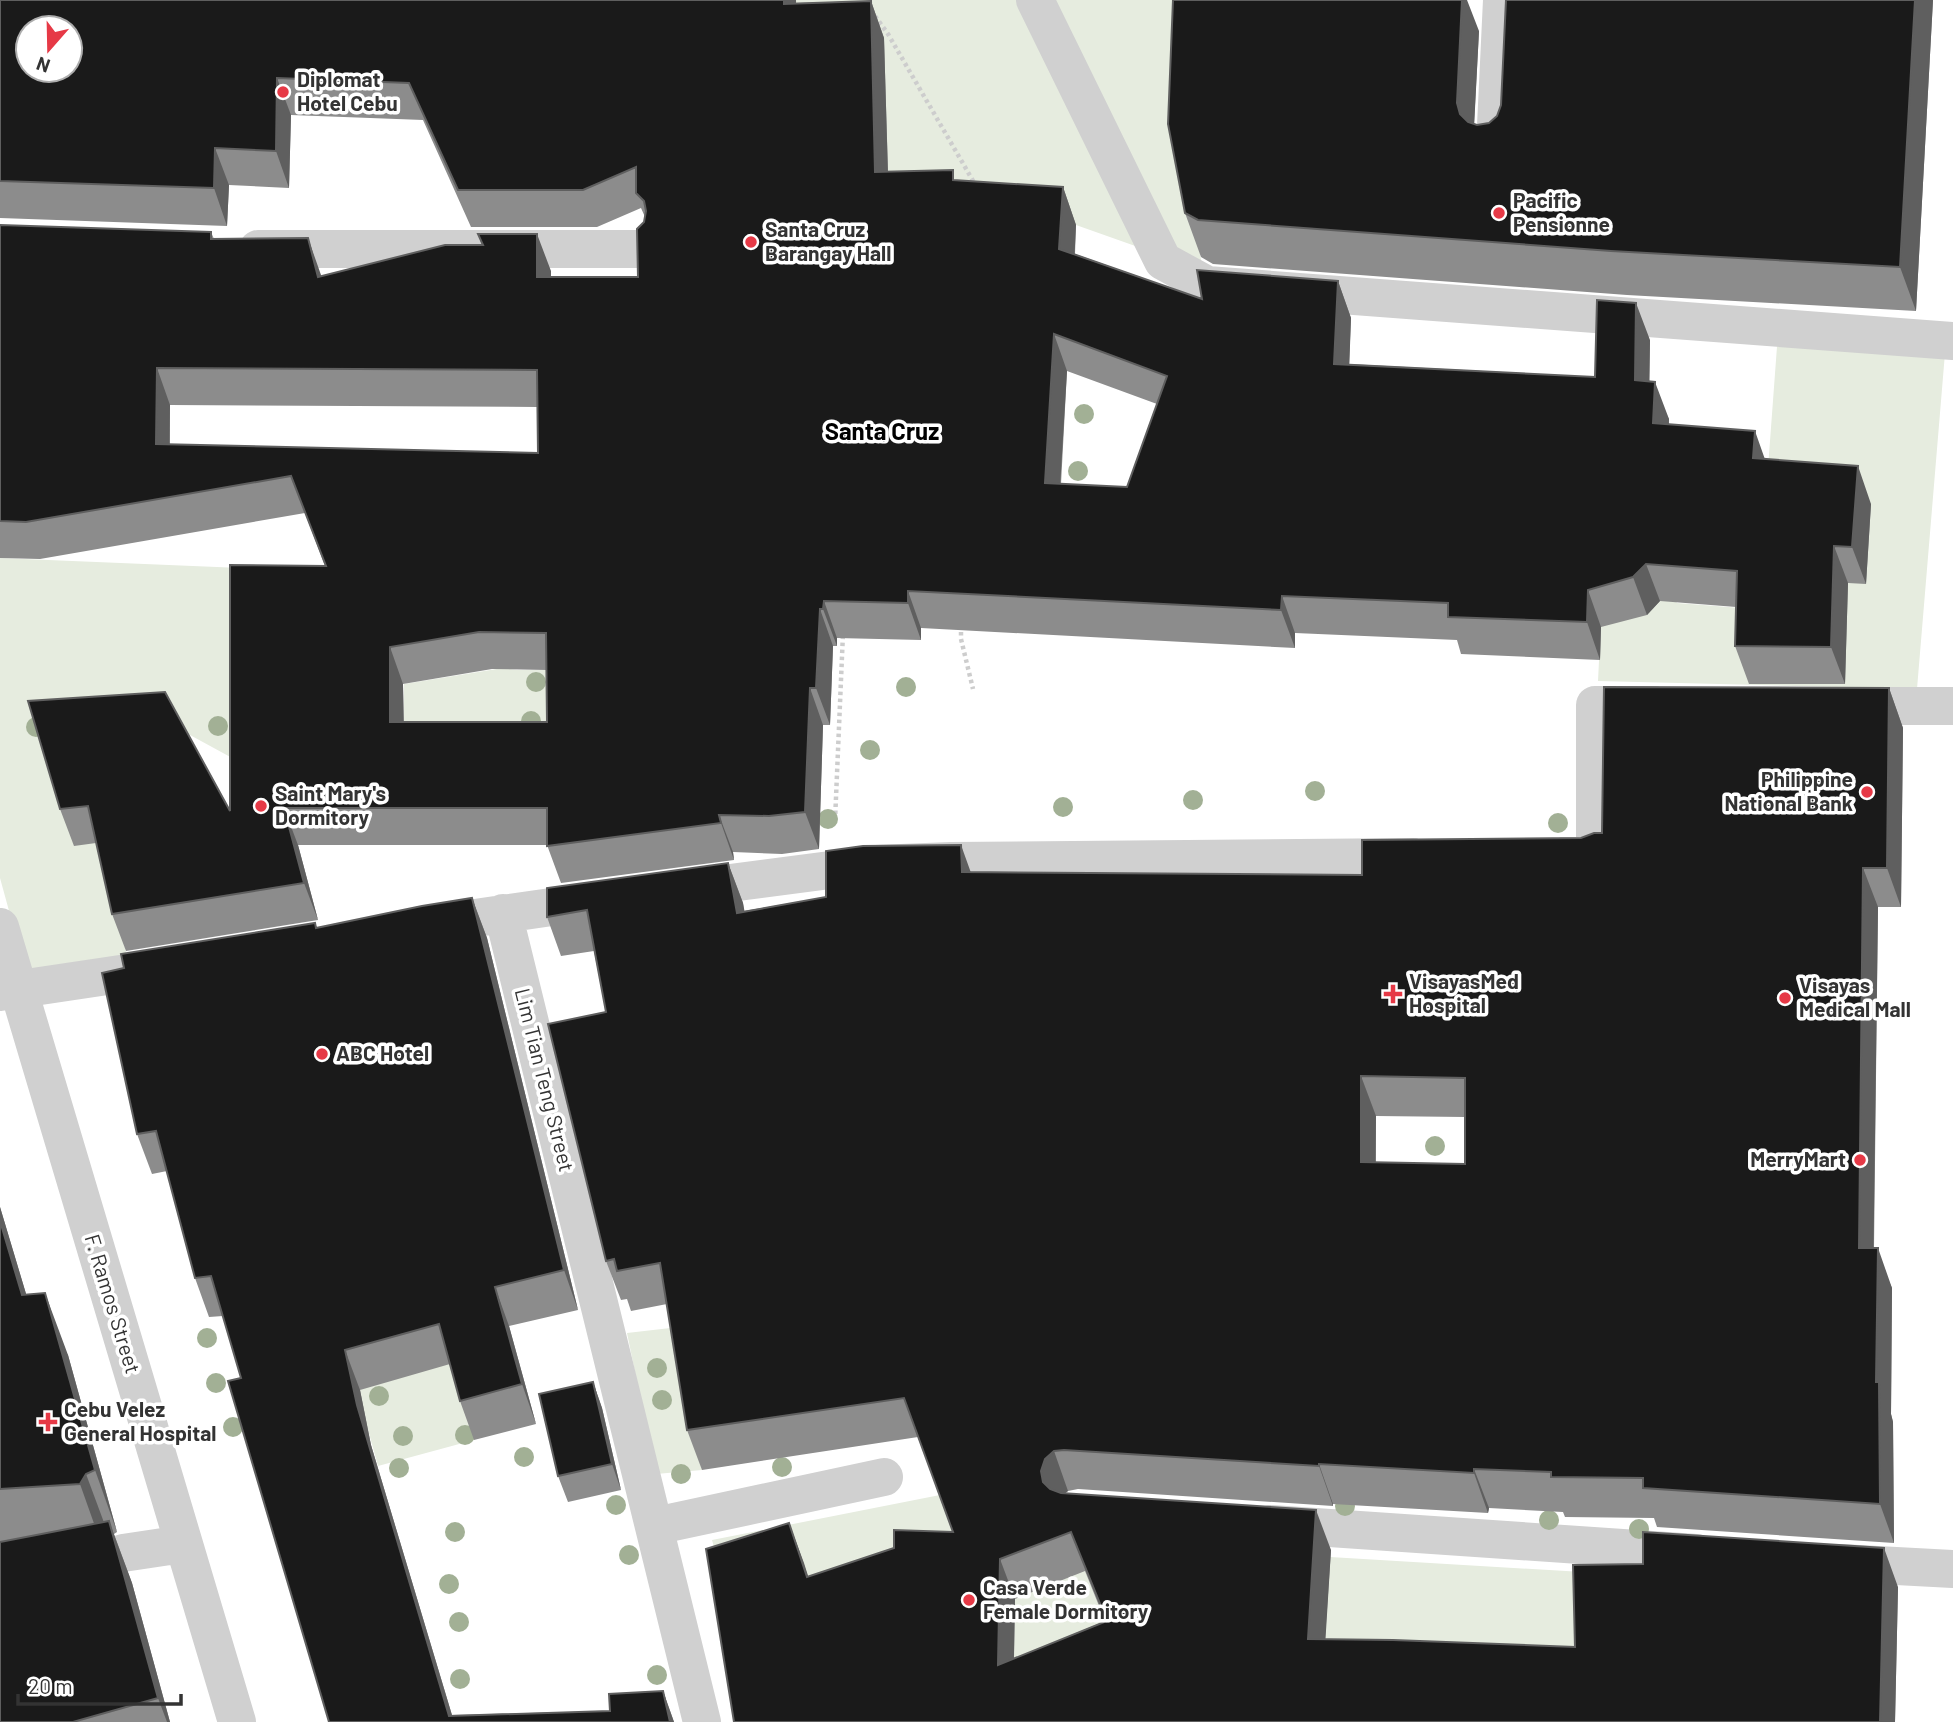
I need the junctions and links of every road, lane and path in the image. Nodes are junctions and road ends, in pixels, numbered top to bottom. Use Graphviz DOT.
graph roads {
  1 [pos="1035,0"];
  2 [pos="1502,0"];
  3 [pos="869,8"];
  4 [pos="1495,147"];
  5 [pos="979,190"];
  6 [pos="228,248"];
  7 [pos="638,249"];
  8 [pos="1953,341"];
  9 [pos="961,625"];
  10 [pos="843,632"];
  11 [pos="974,689"];
  12 [pos="1693,706"];
  13 [pos="1805,706"];
  14 [pos="1953,706"];
  15 [pos="1536,856"];
  16 [pos="1453,857"];
  17 [pos="833,869"];
  18 [pos="503,913"];
  19 [pos="0,927"];
  20 [pos="392,930"];
  21 [pos="185,964"];
  22 [pos="10,991"];
  23 [pos="884,1477"];
  24 [pos="1230,1521"];
  25 [pos="655,1526"];
  26 [pos="183,1544"];
  27 [pos="123,1553"];
  28 [pos="1732,1556"];
  29 [pos="1802,1560"];
  30 [pos="1953,1569"];
  31 [pos="236,1722"];
  32 [pos="702,1722"];
  1 -- 8 [label="street"];
  2 -- 4 [label="street"];
  3 -- 5 [label="path"];
  6 -- 7 [label="street"];
  9 -- 11 [label="path"];
  10 -- 17 [label="path"];
  12 -- 15 [label="street"];
  13 -- 14 [label="street"];
  16 -- 17 [label="street"];
  17 -- 18 [label="street"];
  18 -- 20 [label="street"];
  18 -- 25 [label="street, Lim Tian Teng Street"];
  19 -- 22 [label="street, F. Ramos Street"];
  21 -- 22 [label="street"];
  22 -- 26 [label="street, F. Ramos Street"];
  23 -- 25 [label="street"];
  24 -- 28 [label="street"];
  25 -- 32 [label="street, Lim Tian Teng Street"];
  26 -- 27 [label="street"];
  26 -- 31 [label="street, F. Ramos Street"];
  29 -- 30 [label="street"];
}
